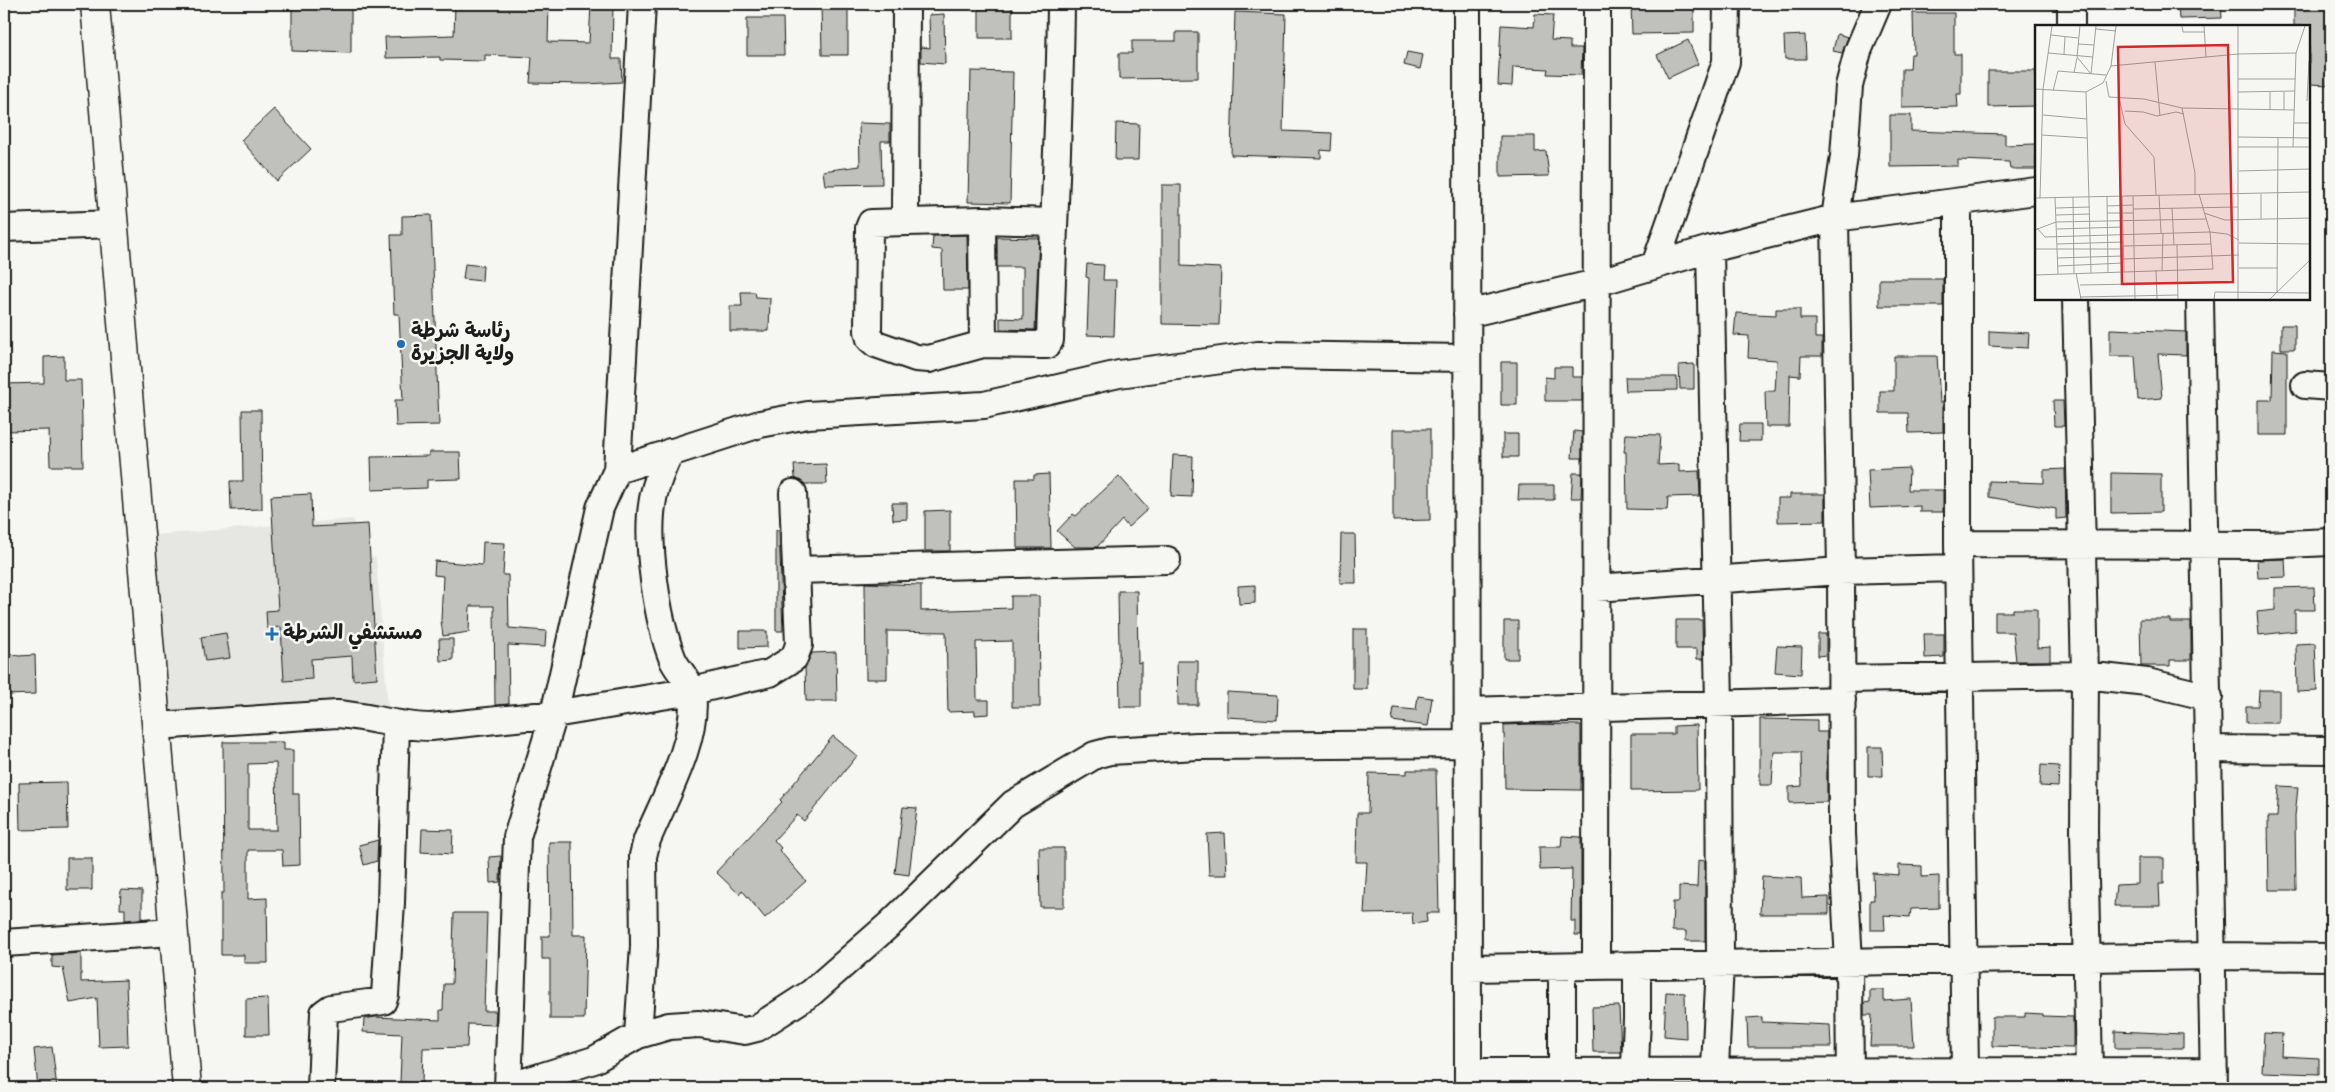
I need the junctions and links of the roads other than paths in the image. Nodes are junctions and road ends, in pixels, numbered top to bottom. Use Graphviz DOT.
graph roads {
  1 [pos="95,4"];
  2 [pos="642,4"];
  3 [pos="906,4"];
  4 [pos="1061,4"];
  5 [pos="1467,4"];
  6 [pos="1597,4"];
  7 [pos="1726,4"];
  8 [pos="1878,4"];
  9 [pos="2071,4"];
  10 [pos="2071,25"];
  11 [pos="2035,191"];
  12 [pos="1958,202"];
  13 [pos="1835,218"];
  14 [pos="905,220"];
  15 [pos="982,220"];
  16 [pos="1053,222"];
  17 [pos="114,224"];
  18 [pos="4,228"];
  19 [pos="1710,249"];
  20 [pos="1655,266"];
  21 [pos="1596,283"];
  22 [pos="2076,300"];
  23 [pos="2200,300"];
  24 [pos="1467,314"];
  25 [pos="982,344"];
  26 [pos="1467,358"];
  27 [pos="2304,386"];
  28 [pos="2331,387"];
  29 [pos="670,452"];
  30 [pos="617,470"];
  31 [pos="793,493"];
  32 [pos="2331,542"];
  33 [pos="2081,543"];
  34 [pos="2205,544"];
  35 [pos="1958,556"];
  36 [pos="1167,560"];
  37 [pos="796,570"];
  38 [pos="1841,571"];
  39 [pos="1718,580"];
  40 [pos="1596,588"];
  41 [pos="2085,676"];
  42 [pos="1960,677"];
  43 [pos="1842,689"];
  44 [pos="692,691"];
  45 [pos="2209,697"];
  46 [pos="1719,703"];
  47 [pos="1597,709"];
  48 [pos="1468,711"];
  49 [pos="554,714"];
  50 [pos="396,724"];
  51 [pos="156,726"];
  52 [pos="1468,744"];
  53 [pos="2208,750"];
  54 [pos="2331,750"];
  55 [pos="174,932"];
  56 [pos="4,943"];
  57 [pos="2212,956"];
  58 [pos="2331,957"];
  59 [pos="2088,959"];
  60 [pos="1963,961"];
  61 [pos="1849,962"];
  62 [pos="1720,964"];
  63 [pos="1596,966"];
  64 [pos="1637,966"];
  65 [pos="1562,967"];
  66 [pos="1468,968"];
  67 [pos="638,1035"];
  68 [pos="1965,1071"];
  69 [pos="2089,1072"];
  70 [pos="1468,1080"];
  71 [pos="1634,1080"];
  72 [pos="1714,1080"];
  73 [pos="1780,1080"];
  74 [pos="1849,1080"];
  75 [pos="1922,1080"];
  76 [pos="1991,1080"];
  77 [pos="2061,1080"];
  78 [pos="2133,1080"];
  79 [pos="2214,1080"];
  80 [pos="1562,1081"];
  81 [pos="508,1087"];
  82 [pos="187,1088"];
  83 [pos="321,1088"];
  1 -- 17 [label="main road"];
  2 -- 30 [label="street"];
  3 -- 14 [label="street"];
  4 -- 16 [label="street"];
  5 -- 24 [label="street"];
  6 -- 21 [label="street"];
  7 -- 20 [label="street"];
  8 -- 13 [label="street"];
  9 -- 10 [label="street"];
  11 -- 12 [label="street"];
  12 -- 13 [label="street"];
  12 -- 35 [label="street"];
  13 -- 19 [label="street"];
  13 -- 38 [label="street"];
  14 -- 15 [label="street"];
  14 -- 25 [label="street"];
  15 -- 16 [label="street"];
  15 -- 25 [label="street"];
  16 -- 25 [label="street"];
  17 -- 18 [label="street"];
  17 -- 51 [label="main road"];
  19 -- 20 [label="street"];
  19 -- 39 [label="street"];
  20 -- 21 [label="street"];
  21 -- 24 [label="street"];
  21 -- 40 [label="street"];
  22 -- 33 [label="street"];
  23 -- 34 [label="street"];
  24 -- 26 [label="street"];
  26 -- 29 [label="street"];
  26 -- 48 [label="street"];
  27 -- 28 [label="street"];
  29 -- 30 [label="street"];
  29 -- 44 [label="street"];
  30 -- 49 [label="street"];
  31 -- 37 [label="street"];
  32 -- 34 [label="street"];
  33 -- 34 [label="street"];
  33 -- 35 [label="street"];
  33 -- 41 [label="street"];
  34 -- 45 [label="street"];
  35 -- 38 [label="street"];
  35 -- 42 [label="street"];
  36 -- 37 [label="street"];
  37 -- 44 [label="street"];
  38 -- 39 [label="street"];
  38 -- 43 [label="street"];
  39 -- 40 [label="street"];
  39 -- 46 [label="street"];
  40 -- 47 [label="street"];
  41 -- 42 [label="street"];
  41 -- 45 [label="street"];
  41 -- 59 [label="street"];
  42 -- 43 [label="street"];
  42 -- 60 [label="street"];
  43 -- 46 [label="street"];
  43 -- 61 [label="street"];
  44 -- 49 [label="street"];
  44 -- 67 [label="street"];
  45 -- 53 [label="street"];
  46 -- 47 [label="street"];
  46 -- 62 [label="street"];
  47 -- 48 [label="street"];
  47 -- 63 [label="street"];
  48 -- 52 [label="street"];
  49 -- 50 [label="street"];
  49 -- 81 [label="street"];
  50 -- 51 [label="street"];
  50 -- 83 [label="street"];
  51 -- 55 [label="main road"];
  52 -- 66 [label="street"];
  52 -- 67 [label="street"];
  53 -- 54 [label="street"];
  53 -- 57 [label="street"];
  55 -- 56 [label="street"];
  55 -- 82 [label="main road"];
  57 -- 58 [label="street"];
  57 -- 59 [label="street"];
  57 -- 79 [label="street"];
  59 -- 60 [label="street"];
  59 -- 69 [label="street"];
  60 -- 61 [label="street"];
  60 -- 68 [label="street"];
  61 -- 62 [label="street"];
  61 -- 74 [label="street"];
  62 -- 64 [label="street"];
  62 -- 72 [label="street"];
  63 -- 64 [label="street"];
  63 -- 65 [label="street"];
  64 -- 71 [label="street"];
  65 -- 66 [label="street"];
  65 -- 80 [label="street"];
  66 -- 70 [label="street"];
  67 -- 81 [label="street"];
  68 -- 75 [label="street"];
  68 -- 76 [label="street"];
  69 -- 77 [label="street"];
  69 -- 78 [label="street"];
  70 -- 80 [label="street"];
  71 -- 72 [label="street"];
  71 -- 80 [label="street"];
  72 -- 73 [label="street"];
  73 -- 74 [label="street"];
  74 -- 75 [label="street"];
  76 -- 77 [label="street"];
  78 -- 79 [label="street"];
}
